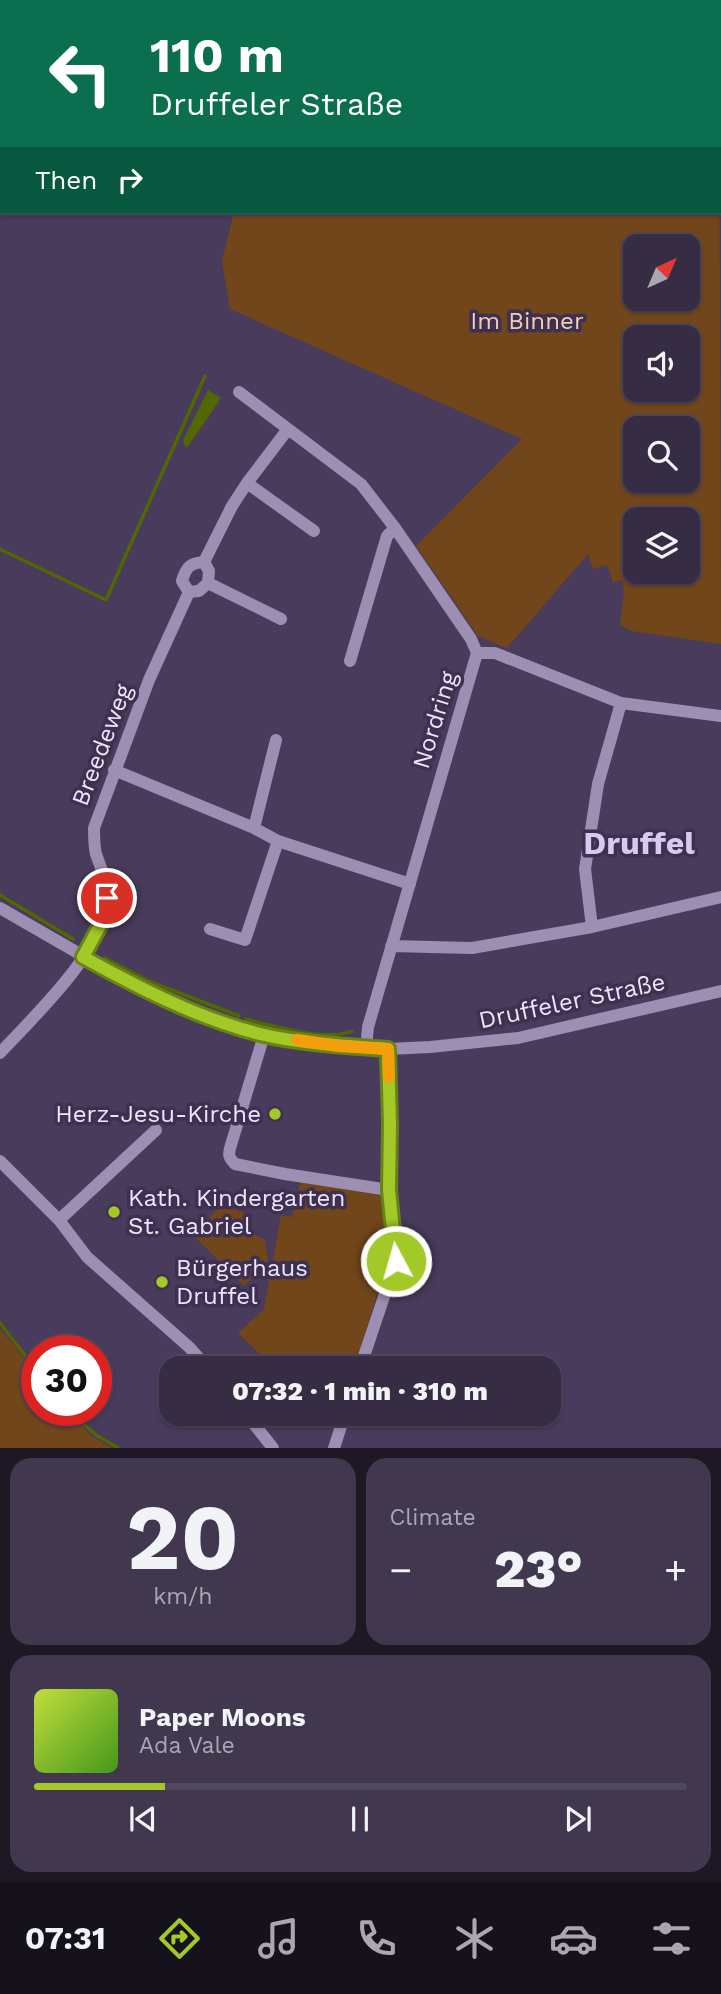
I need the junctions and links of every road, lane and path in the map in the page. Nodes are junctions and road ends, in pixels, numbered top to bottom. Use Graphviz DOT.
graph roads {
  1 [pos="239,392"];
  2 [pos="288,429"];
  3 [pos="247,482"];
  4 [pos="395,528"];
  5 [pos="314,531"];
  6 [pos="204,562"];
  7 [pos="208,583"];
  8 [pos="189,592"];
  9 [pos="281,619"];
  10 [pos="477,653"];
  11 [pos="350,661"];
  12 [pos="621,703"];
  13 [pos="721,716"];
  14 [pos="276,740"];
  15 [pos="114,770"];
  16 [pos="254,828"];
  17 [pos="278,841"];
  18 [pos="410,884"];
  19 [pos="721,897"];
  20 [pos="0,908"];
  21 [pos="592,926"];
  22 [pos="209,929"];
  23 [pos="391,946"];
  24 [pos="83,957"];
  25 [pos="721,990"];
  26 [pos="264,1035"];
  27 [pos="366,1048"];
  28 [pos="388,1049"];
  29 [pos="0,1053"];
  30 [pos="156,1130"];
  31 [pos="0,1161"];
  32 [pos="389,1190"];
  33 [pos="59,1220"];
  34 [pos="197,1356"];
  35 [pos="364,1356"];
  36 [pos="256,1426"];
  37 [pos="341,1426"];
  38 [pos="273,1448"];
  39 [pos="334,1448"];
  1 -- 2 [label="street"];
  2 -- 3 [label="street, Breedeweg"];
  2 -- 4 [label="street"];
  3 -- 5 [label="street"];
  3 -- 6 [label="street, Breedeweg"];
  4 -- 10 [label="street"];
  4 -- 11 [label="street"];
  6 -- 7 [label="street"];
  6 -- 8 [label="street, Breedeweg"];
  7 -- 8 [label="street"];
  7 -- 9 [label="street"];
  8 -- 15 [label="street, Breedeweg"];
  10 -- 12 [label="street, Nordring"];
  10 -- 18 [label="street, Nordring"];
  12 -- 13 [label="street, Nordring"];
  12 -- 21 [label="street"];
  14 -- 16 [label="street"];
  15 -- 16 [label="street"];
  15 -- 24 [label="street, Breedeweg"];
  16 -- 17 [label="street"];
  17 -- 18 [label="street"];
  17 -- 22 [label="street"];
  18 -- 23 [label="street, Nordring"];
  19 -- 21 [label="street"];
  20 -- 24 [label="street, Druffeler Straße"];
  21 -- 23 [label="street"];
  23 -- 27 [label="street, Nordring"];
  24 -- 26 [label="street, Druffeler Straße"];
  24 -- 29 [label="street, Breedeweg"];
  25 -- 28 [label="street, Druffeler Straße"];
  26 -- 27 [label="street, Druffeler Straße"];
  26 -- 32 [label="street"];
  27 -- 28 [label="street, Druffeler Straße"];
  28 -- 32 [label="street"];
  30 -- 33 [label="street"];
  31 -- 33 [label="street"];
  32 -- 35 [label="street"];
  33 -- 34 [label="street"];
  36 -- 38 [label="street"];
  37 -- 39 [label="street"];
}
